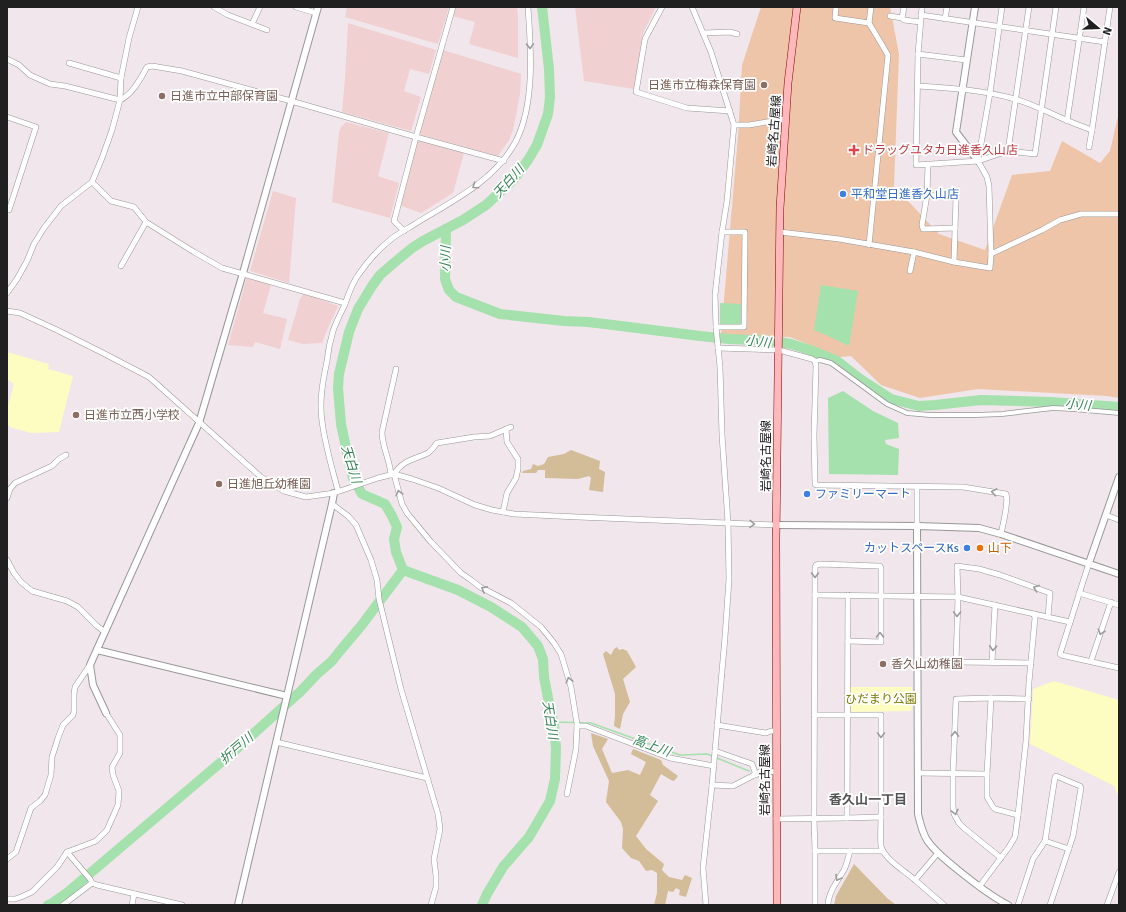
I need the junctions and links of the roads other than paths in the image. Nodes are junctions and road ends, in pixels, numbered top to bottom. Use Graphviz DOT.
graph roads {
  1 [pos="138,7"];
  2 [pos="214,7"];
  3 [pos="260,7"];
  4 [pos="296,7"];
  5 [pos="453,7"];
  6 [pos="528,7"];
  7 [pos="662,7"];
  8 [pos="692,7"];
  9 [pos="797,7"];
  10 [pos="836,7"];
  11 [pos="871,7"];
  12 [pos="904,7"];
  13 [pos="922,7"];
  14 [pos="947,7"];
  15 [pos="975,7"];
  16 [pos="1002,7"];
  17 [pos="1029,7"];
  18 [pos="1056,7"];
  19 [pos="1084,7"];
  20 [pos="1110,7"];
  21 [pos="222,9"];
  22 [pos="317,10"];
  23 [pos="921,15"];
  24 [pos="890,16"];
  25 [pos="902,18"];
  26 [pos="945,19"];
  27 [pos="920,22"];
  28 [pos="972,22"];
  29 [pos="869,23"];
  30 [pos="252,24"];
  31 [pos="999,26"];
  32 [pos="267,30"];
  33 [pos="1026,30"];
  34 [pos="703,33"];
  35 [pos="737,34"];
  36 [pos="1052,34"];
  37 [pos="1078,39"];
  38 [pos="1104,42"];
  39 [pos="918,54"];
  40 [pos="7,59"];
  41 [pos="966,60"];
  42 [pos="69,63"];
  43 [pos="121,78"];
  44 [pos="918,86"];
  45 [pos="962,89"];
  46 [pos="990,93"];
  47 [pos="120,100"];
  48 [pos="1016,100"];
  49 [pos="291,101"];
  50 [pos="1042,108"];
  51 [pos="730,111"];
  52 [pos="7,117"];
  53 [pos="785,119"];
  54 [pos="1067,121"];
  55 [pos="734,125"];
  56 [pos="1092,130"];
  57 [pos="416,137"];
  58 [pos="1089,147"];
  59 [pos="1008,151"];
  60 [pos="504,160"];
  61 [pos="978,161"];
  62 [pos="928,164"];
  63 [pos="92,182"];
  64 [pos="927,195"];
  65 [pos="7,208"];
  66 [pos="1119,214"];
  67 [pos="146,222"];
  68 [pos="955,228"];
  69 [pos="404,231"];
  70 [pos="722,232"];
  71 [pos="780,232"];
  72 [pos="869,245"];
  73 [pos="914,252"];
  74 [pos="991,254"];
  75 [pos="954,262"];
  76 [pos="121,266"];
  77 [pos="910,271"];
  78 [pos="243,273"];
  79 [pos="7,293"];
  80 [pos="345,303"];
  81 [pos="7,311"];
  82 [pos="716,330"];
  83 [pos="718,345"];
  84 [pos="779,348"];
  85 [pos="815,361"];
  86 [pos="396,369"];
  87 [pos="1119,413"];
  88 [pos="199,423"];
  89 [pos="66,455"];
  90 [pos="393,474"];
  91 [pos="1119,477"];
  92 [pos="917,487"];
  93 [pos="336,492"];
  94 [pos="7,498"];
  95 [pos="332,504"];
  96 [pos="503,512"];
  97 [pos="1106,515"];
  98 [pos="1119,520"];
  99 [pos="728,523"];
  100 [pos="777,525"];
  101 [pos="917,526"];
  102 [pos="1001,534"];
  103 [pos="7,560"];
  104 [pos="1089,564"];
  105 [pos="1119,574"];
  106 [pos="1079,593"];
  107 [pos="815,595"];
  108 [pos="848,595"];
  109 [pos="880,596"];
  110 [pos="917,596"];
  111 [pos="958,597"];
  112 [pos="1111,602"];
  113 [pos="996,605"];
  114 [pos="1119,605"];
  115 [pos="1034,614"];
  116 [pos="1048,617"];
  117 [pos="1070,622"];
  118 [pos="105,632"];
  119 [pos="848,641"];
  120 [pos="97,650"];
  121 [pos="1091,661"];
  122 [pos="992,662"];
  123 [pos="1031,663"];
  124 [pos="90,665"];
  125 [pos="1119,668"];
  126 [pos="287,696"];
  127 [pos="991,698"];
  128 [pos="1029,700"];
  129 [pos="106,713"];
  130 [pos="814,715"];
  131 [pos="848,715"];
  132 [pos="576,723"];
  133 [pos="717,725"];
  134 [pos="776,730"];
  135 [pos="276,742"];
  136 [pos="715,755"];
  137 [pos="714,766"];
  138 [pos="776,772"];
  139 [pos="918,773"];
  140 [pos="953,773"];
  141 [pos="987,774"];
  142 [pos="756,775"];
  143 [pos="427,778"];
  144 [pos="712,785"];
  145 [pos="567,794"];
  146 [pos="1018,815"];
  147 [pos="881,816"];
  148 [pos="814,818"];
  149 [pos="847,818"];
  150 [pos="776,819"];
  151 [pos="1045,841"];
  152 [pos="1069,849"];
  153 [pos="815,851"];
  154 [pos="850,851"];
  155 [pos="883,851"];
  156 [pos="67,852"];
  157 [pos="938,853"];
  158 [pos="1001,858"];
  159 [pos="7,859"];
  160 [pos="1119,872"];
  161 [pos="915,880"];
  162 [pos="91,881"];
  163 [pos="979,887"];
  164 [pos="134,894"];
  165 [pos="7,899"];
  166 [pos="62,905"];
  167 [pos="132,905"];
  168 [pos="182,905"];
  169 [pos="238,905"];
  170 [pos="431,905"];
  171 [pos="706,905"];
  172 [pos="777,905"];
  173 [pos="814,905"];
  174 [pos="828,905"];
  175 [pos="944,905"];
  176 [pos="1008,905"];
  177 [pos="1018,905"];
  178 [pos="1050,905"];
  179 [pos="1107,905"];
  1 -- 43 [label="street"];
  2 -- 21 [label="street"];
  3 -- 30 [label="street"];
  4 -- 22 [label="street"];
  5 -- 57 [label="street"];
  6 -- 60 [label="street, one-way"];
  7 -- 51 [label="street"];
  8 -- 34 [label="street"];
  9 -- 53 [label="main road, 岩崎名古屋線"];
  10 -- 29 [label="street"];
  11 -- 29 [label="street"];
  12 -- 25 [label="street"];
  13 -- 23 [label="street"];
  14 -- 26 [label="street"];
  15 -- 28 [label="street"];
  16 -- 31 [label="street"];
  17 -- 33 [label="street"];
  18 -- 36 [label="street"];
  19 -- 37 [label="street"];
  20 -- 38 [label="street"];
  21 -- 30 [label="street"];
  22 -- 49 [label="street"];
  23 -- 26 [label="street"];
  23 -- 27 [label="street"];
  24 -- 25 [label="street"];
  25 -- 27 [label="street"];
  26 -- 28 [label="street"];
  27 -- 39 [label="street"];
  28 -- 31 [label="street"];
  28 -- 41 [label="street"];
  29 -- 72 [label="street"];
  30 -- 32 [label="street"];
  31 -- 33 [label="street"];
  31 -- 46 [label="street"];
  33 -- 36 [label="street"];
  33 -- 48 [label="street"];
  34 -- 35 [label="street"];
  34 -- 51 [label="street"];
  36 -- 37 [label="street"];
  36 -- 50 [label="street"];
  37 -- 38 [label="street"];
  37 -- 54 [label="street"];
  38 -- 56 [label="street"];
  39 -- 41 [label="street"];
  39 -- 44 [label="street"];
  40 -- 47 [label="street"];
  41 -- 45 [label="street"];
  42 -- 43 [label="street"];
  43 -- 47 [label="street"];
  44 -- 45 [label="street"];
  44 -- 62 [label="street"];
  45 -- 46 [label="street"];
  45 -- 61 [label="street"];
  46 -- 48 [label="street"];
  46 -- 61 [label="street"];
  47 -- 49 [label="street"];
  47 -- 63 [label="street"];
  48 -- 50 [label="street"];
  48 -- 59 [label="street"];
  49 -- 57 [label="street"];
  49 -- 78 [label="street"];
  50 -- 54 [label="street"];
  50 -- 59 [label="street"];
  51 -- 55 [label="street"];
  52 -- 65 [label="street"];
  53 -- 55 [label="street"];
  53 -- 71 [label="main road, 岩崎名古屋線"];
  54 -- 56 [label="street"];
  55 -- 70 [label="street"];
  56 -- 58 [label="street"];
  57 -- 60 [label="street"];
  57 -- 69 [label="street"];
  59 -- 61 [label="street"];
  60 -- 69 [label="street, one-way"];
  61 -- 62 [label="street"];
  61 -- 74 [label="street"];
  62 -- 64 [label="street"];
  63 -- 67 [label="street"];
  63 -- 79 [label="street"];
  64 -- 68 [label="street"];
  64 -- 68 [label="street"];
  66 -- 74 [label="street"];
  67 -- 76 [label="street"];
  67 -- 78 [label="street"];
  68 -- 75 [label="street"];
  69 -- 80 [label="street"];
  70 -- 82 [label="street"];
  70 -- 82 [label="street"];
  71 -- 72 [label="street"];
  71 -- 84 [label="main road, 岩崎名古屋線"];
  72 -- 73 [label="street"];
  73 -- 75 [label="street"];
  73 -- 77 [label="street"];
  74 -- 75 [label="street"];
  78 -- 80 [label="street"];
  78 -- 88 [label="street"];
  80 -- 93 [label="street"];
  81 -- 88 [label="street"];
  82 -- 83 [label="street"];
  83 -- 84 [label="street"];
  83 -- 99 [label="street"];
  84 -- 85 [label="street"];
  84 -- 100 [label="main road, 岩崎名古屋線"];
  85 -- 87 [label="street"];
  85 -- 92 [label="street"];
  86 -- 90 [label="street"];
  88 -- 93 [label="street"];
  88 -- 118 [label="street"];
  89 -- 94 [label="street"];
  90 -- 93 [label="street"];
  90 -- 96 [label="street"];
  90 -- 96 [label="street"];
  132 -- 90 [label="street, one-way"];
  91 -- 97 [label="street"];
  92 -- 101 [label="street"];
  102 -- 92 [label="street, one-way"];
  93 -- 95 [label="street"];
  95 -- 126 [label="street"];
  95 -- 143 [label="street"];
  96 -- 99 [label="street"];
  97 -- 98 [label="street"];
  97 -- 104 [label="street"];
  99 -- 100 [label="street, one-way"];
  99 -- 133 [label="street"];
  100 -- 101 [label="street"];
  100 -- 134 [label="main road, 岩崎名古屋線"];
  101 -- 102 [label="street"];
  101 -- 110 [label="street"];
  102 -- 104 [label="street"];
  103 -- 118 [label="street"];
  104 -- 105 [label="street"];
  104 -- 106 [label="street"];
  106 -- 112 [label="street"];
  106 -- 117 [label="street"];
  107 -- 108 [label="street"];
  109 -- 107 [label="street, one-way"];
  107 -- 130 [label="street"];
  108 -- 109 [label="street"];
  108 -- 119 [label="street"];
  109 -- 110 [label="street"];
  119 -- 109 [label="street, one-way"];
  110 -- 111 [label="street"];
  110 -- 139 [label="street"];
  111 -- 113 [label="street"];
  116 -- 111 [label="street, one-way"];
  111 -- 122 [label="street, one-way"];
  112 -- 114 [label="street"];
  112 -- 121 [label="street, one-way"];
  113 -- 115 [label="street"];
  113 -- 122 [label="street, one-way"];
  115 -- 116 [label="street"];
  115 -- 123 [label="street"];
  116 -- 117 [label="street"];
  117 -- 121 [label="street"];
  118 -- 120 [label="street"];
  119 -- 131 [label="street"];
  120 -- 124 [label="street"];
  120 -- 126 [label="street"];
  121 -- 125 [label="street"];
  122 -- 123 [label="street"];
  123 -- 128 [label="street"];
  124 -- 129 [label="street"];
  124 -- 159 [label="street"];
  126 -- 135 [label="street"];
  127 -- 128 [label="street"];
  140 -- 127 [label="street, one-way"];
  127 -- 141 [label="street"];
  128 -- 146 [label="street"];
  129 -- 156 [label="street"];
  130 -- 131 [label="street"];
  130 -- 148 [label="street"];
  131 -- 147 [label="street, one-way"];
  131 -- 149 [label="street"];
  132 -- 137 [label="street"];
  132 -- 145 [label="street"];
  133 -- 134 [label="street"];
  133 -- 136 [label="street"];
  134 -- 138 [label="main road, 岩崎名古屋線"];
  135 -- 143 [label="street"];
  135 -- 169 [label="street"];
  136 -- 137 [label="street"];
  136 -- 142 [label="street"];
  137 -- 144 [label="street"];
  138 -- 142 [label="street"];
  138 -- 150 [label="main road, 岩崎名古屋線"];
  139 -- 140 [label="street"];
  139 -- 157 [label="street"];
  140 -- 141 [label="street"];
  140 -- 158 [label="street, one-way"];
  141 -- 146 [label="street"];
  142 -- 144 [label="street"];
  143 -- 170 [label="street"];
  144 -- 171 [label="street"];
  146 -- 158 [label="street"];
  147 -- 149 [label="street"];
  147 -- 155 [label="street"];
  148 -- 149 [label="street"];
  148 -- 150 [label="street"];
  148 -- 153 [label="street"];
  150 -- 172 [label="main road, 岩崎名古屋線"];
  151 -- 152 [label="street"];
  151 -- 152 [label="street"];
  151 -- 177 [label="street"];
  152 -- 178 [label="street"];
  153 -- 154 [label="street"];
  153 -- 173 [label="street"];
  154 -- 155 [label="street"];
  154 -- 174 [label="street, one-way"];
  155 -- 161 [label="street"];
  156 -- 162 [label="street"];
  156 -- 165 [label="street"];
  157 -- 161 [label="street"];
  157 -- 163 [label="street"];
  158 -- 163 [label="street"];
  160 -- 179 [label="street"];
  161 -- 175 [label="street"];
  162 -- 164 [label="street"];
  162 -- 166 [label="street"];
  163 -- 176 [label="street"];
  164 -- 167 [label="street"];
  164 -- 168 [label="street"];
}
